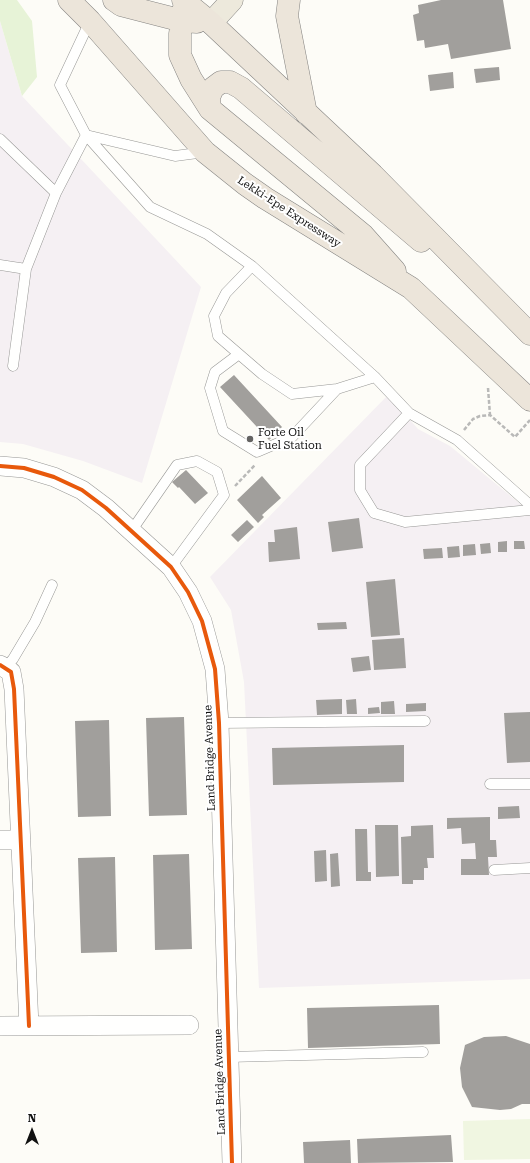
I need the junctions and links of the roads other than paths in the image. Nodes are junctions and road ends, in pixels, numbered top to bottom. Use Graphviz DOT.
graph roads {
  1 [pos="69,0"];
  2 [pos="114,0"];
  3 [pos="232,0"];
  4 [pos="289,0"];
  5 [pos="185,6"];
  6 [pos="90,21"];
  7 [pos="210,23"];
  8 [pos="210,109"];
  9 [pos="306,113"];
  10 [pos="86,135"];
  11 [pos="0,139"];
  12 [pos="205,152"];
  13 [pos="56,194"];
  14 [pos="0,265"];
  15 [pos="252,266"];
  16 [pos="26,269"];
  17 [pos="411,288"];
  18 [pos="514,319"];
  19 [pos="530,334"];
  20 [pos="239,354"];
  21 [pos="14,366"];
  22 [pos="375,377"];
  23 [pos="337,389"];
  24 [pos="530,400"];
  25 [pos="409,413"];
  26 [pos="0,466"];
  27 [pos="530,505"];
  28 [pos="530,510"];
  29 [pos="132,530"];
  30 [pos="171,567"];
  31 [pos="52,585"];
  32 [pos="2,666"];
  33 [pos="425,721"];
  34 [pos="219,723"];
  35 [pos="490,784"];
  36 [pos="530,784"];
  37 [pos="0,840"];
  38 [pos="21,840"];
  39 [pos="530,868"];
  40 [pos="494,870"];
  41 [pos="189,1025"];
  42 [pos="0,1026"];
  43 [pos="29,1026"];
  44 [pos="423,1052"];
  45 [pos="228,1056"];
  46 [pos="232,1163"];
  1 -- 6 [label="highway, Lekki-Epe Expressway"];
  2 -- 5 [label="highway"];
  3 -- 7 [label="main road"];
  4 -- 9 [label="highway"];
  5 -- 7 [label="highway"];
  5 -- 8 [label="highway"];
  6 -- 10 [label="lane"];
  6 -- 12 [label="highway, Lekki-Epe Expressway"];
  7 -- 9 [label="highway"];
  8 -- 17 [label="highway"];
  8 -- 18 [label="highway"];
  9 -- 18 [label="highway"];
  10 -- 12 [label="lane"];
  10 -- 13 [label="lane"];
  10 -- 15 [label="lane"];
  11 -- 13 [label="lane"];
  12 -- 17 [label="highway, Lekki-Epe Expressway"];
  13 -- 16 [label="lane"];
  14 -- 16 [label="lane"];
  15 -- 20 [label="lane"];
  15 -- 22 [label="lane"];
  16 -- 21 [label="lane"];
  17 -- 24 [label="highway, Lekki-Epe Expressway"];
  18 -- 19 [label="highway"];
  20 -- 23 [label="lane"];
  20 -- 23 [label="lane"];
  22 -- 23 [label="lane"];
  22 -- 25 [label="lane"];
  25 -- 27 [label="lane"];
  25 -- 28 [label="lane"];
  26 -- 29 [label="street, Land Bridge Avenue"];
  29 -- 30 [label="street, Land Bridge Avenue"];
  29 -- 30 [label="lane"];
  30 -- 34 [label="street, Land Bridge Avenue"];
  31 -- 32 [label="lane"];
  32 -- 38 [label="street"];
  33 -- 34 [label="lane"];
  34 -- 45 [label="street, Land Bridge Avenue"];
  35 -- 36 [label="lane"];
  37 -- 38 [label="street"];
  38 -- 43 [label="street"];
  39 -- 40 [label="lane"];
  41 -- 43 [label="street"];
  42 -- 43 [label="street"];
  44 -- 45 [label="lane"];
  45 -- 46 [label="street, Land Bridge Avenue"];
}
